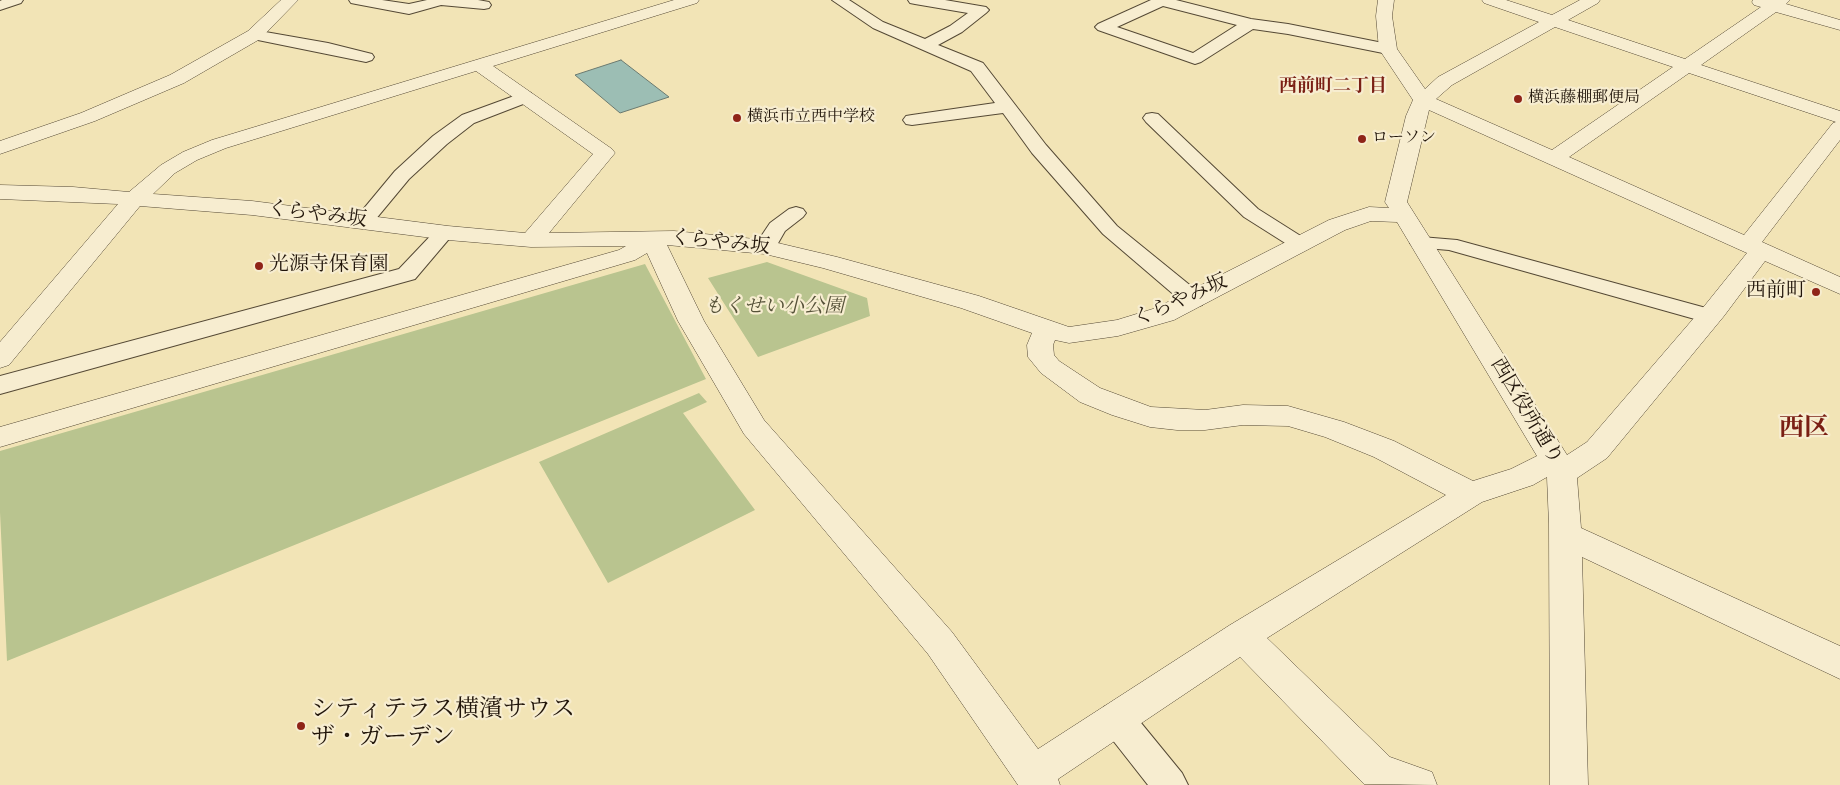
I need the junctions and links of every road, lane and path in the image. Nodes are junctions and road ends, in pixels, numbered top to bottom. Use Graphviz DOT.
graph roads {
  1 [pos="16,0"];
  2 [pos="290,0"];
  3 [pos="356,0"];
  4 [pos="635,0"];
  5 [pos="691,0"];
  6 [pos="839,0"];
  7 [pos="915,0"];
  8 [pos="1160,0"];
  9 [pos="1386,0"];
  10 [pos="1490,0"];
  11 [pos="1592,0"];
  12 [pos="1754,0"];
  13 [pos="1778,3"];
  14 [pos="484,5"];
  15 [pos="0,6"];
  16 [pos="1240,6"];
  17 [pos="654,12"];
  18 [pos="1553,21"];
  19 [pos="1250,24"];
  20 [pos="1840,25"];
  21 [pos="1288,28"];
  22 [pos="254,35"];
  23 [pos="925,45"];
  24 [pos="1388,49"];
  25 [pos="366,57"];
  26 [pos="480,66"];
  27 [pos="1686,66"];
  28 [pos="525,98"];
  29 [pos="1423,100"];
  30 [pos="1007,107"];
  31 [pos="1840,117"];
  32 [pos="1152,118"];
  33 [pos="912,120"];
  34 [pos="1840,127"];
  35 [pos="0,148"];
  36 [pos="1554,159"];
  37 [pos="0,192"];
  38 [pos="134,198"];
  39 [pos="796,212"];
  40 [pos="1404,216"];
  41 [pos="363,222"];
  42 [pos="444,233"];
  43 [pos="652,239"];
  44 [pos="531,240"];
  45 [pos="1421,243"];
  46 [pos="1300,244"];
  47 [pos="765,247"];
  48 [pos="1755,248"];
  49 [pos="1840,286"];
  50 [pos="1194,300"];
  51 [pos="1709,316"];
  52 [pos="1047,329"];
  53 [pos="0,359"];
  54 [pos="0,385"];
  55 [pos="0,437"];
  56 [pos="1558,467"];
  57 [pos="1471,494"];
  58 [pos="1564,535"];
  59 [pos="1242,636"];
  60 [pos="1840,664"];
  61 [pos="1116,718"];
  62 [pos="1030,781"];
  63 [pos="1170,785"];
  64 [pos="1418,785"];
  65 [pos="1569,785"];
  1 -- 15 [label="lane"];
  2 -- 22 [label="street"];
  3 -- 14 [label="lane"];
  4 -- 17 [label="street"];
  5 -- 17 [label="street"];
  6 -- 23 [label="lane"];
  7 -- 23 [label="lane"];
  8 -- 19 [label="lane"];
  8 -- 19 [label="lane"];
  9 -- 24 [label="street"];
  10 -- 18 [label="street"];
  11 -- 18 [label="street"];
  12 -- 13 [label="street"];
  13 -- 20 [label="street"];
  13 -- 27 [label="street"];
  16 -- 21 [label="lane"];
  17 -- 26 [label="street"];
  18 -- 27 [label="street"];
  18 -- 29 [label="street"];
  19 -- 21 [label="lane"];
  21 -- 24 [label="lane"];
  22 -- 25 [label="lane"];
  22 -- 35 [label="street"];
  23 -- 30 [label="lane"];
  24 -- 29 [label="street"];
  26 -- 28 [label="street"];
  26 -- 38 [label="street"];
  27 -- 31 [label="street"];
  27 -- 36 [label="street"];
  28 -- 41 [label="lane"];
  28 -- 44 [label="street"];
  29 -- 36 [label="street"];
  29 -- 40 [label="street, 西区役所通り"];
  30 -- 33 [label="lane"];
  30 -- 50 [label="lane"];
  32 -- 46 [label="lane"];
  34 -- 48 [label="street"];
  36 -- 48 [label="street"];
  37 -- 38 [label="street, くらやみ坂"];
  38 -- 41 [label="street, くらやみ坂"];
  38 -- 53 [label="street"];
  39 -- 47 [label="lane"];
  40 -- 45 [label="street, 西区役所通り"];
  40 -- 46 [label="street, くらやみ坂"];
  41 -- 42 [label="street, くらやみ坂"];
  42 -- 44 [label="street, くらやみ坂"];
  42 -- 54 [label="lane"];
  43 -- 44 [label="street, くらやみ坂"];
  43 -- 47 [label="street, くらやみ坂"];
  43 -- 55 [label="street"];
  43 -- 62 [label="street"];
  45 -- 51 [label="lane"];
  45 -- 56 [label="street, 西区役所通り"];
  46 -- 50 [label="street, くらやみ坂"];
  47 -- 52 [label="street, くらやみ坂"];
  48 -- 49 [label="street"];
  48 -- 51 [label="street"];
  50 -- 52 [label="street, くらやみ坂"];
  51 -- 56 [label="street"];
  52 -- 57 [label="street"];
  56 -- 57 [label="street"];
  56 -- 58 [label="street, 西区役所通り"];
  57 -- 59 [label="street"];
  58 -- 60 [label="street"];
  58 -- 65 [label="street, 西区役所通り"];
  59 -- 61 [label="street"];
  59 -- 64 [label="street"];
  61 -- 62 [label="street"];
  61 -- 63 [label="lane"];
}
